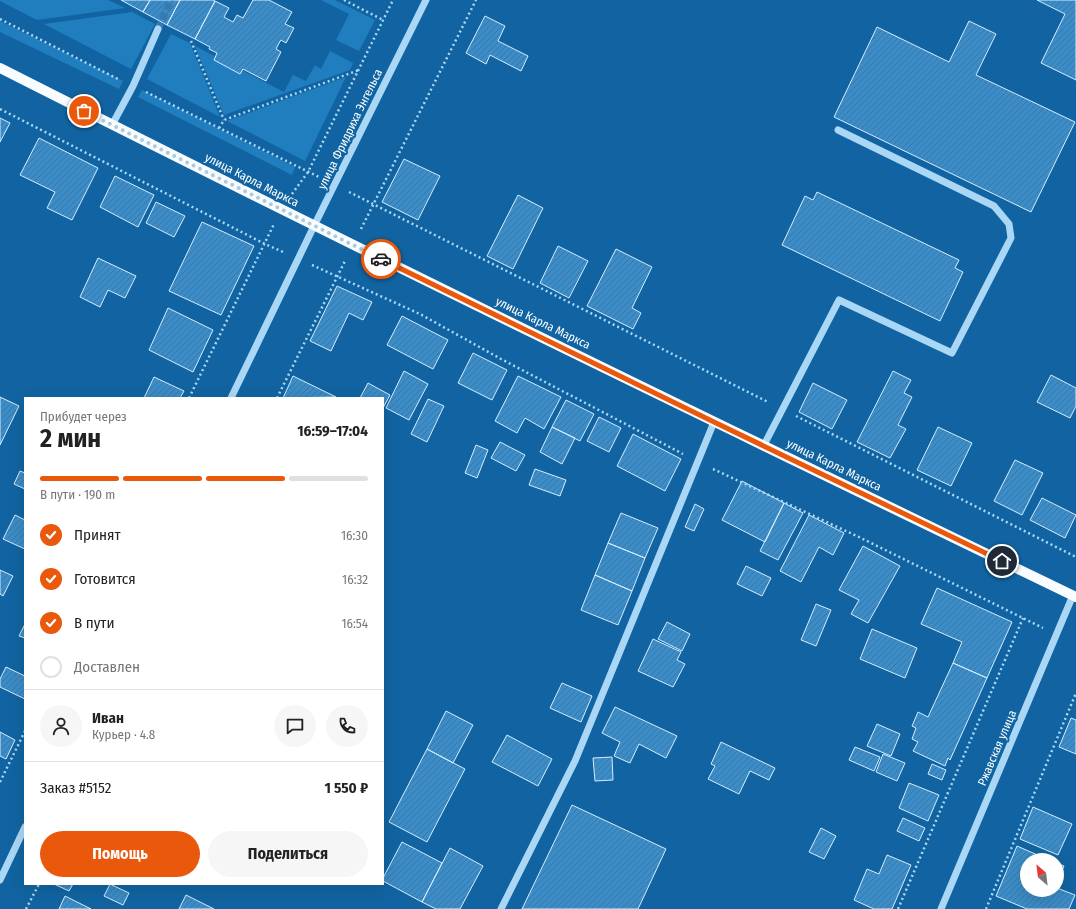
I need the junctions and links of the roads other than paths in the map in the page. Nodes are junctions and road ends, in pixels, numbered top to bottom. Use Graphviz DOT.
graph roads {
  1 [pos="426,0"];
  2 [pos="158,29"];
  3 [pos="0,68"];
  4 [pos="112,125"];
  5 [pos="838,130"];
  6 [pos="314,226"];
  7 [pos="231,397"];
  8 [pos="714,422"];
  9 [pos="764,446"];
  10 [pos="1074,596"];
  11 [pos="24,829"];
  12 [pos="0,880"];
  13 [pos="501,909"];
  14 [pos="941,909"];
  1 -- 6 [label="street, улица Фридриха Энгельса"];
  2 -- 4 [label="street"];
  3 -- 4 [label="main road, улица Карла Маркса"];
  4 -- 6 [label="main road, улица Карла Маркса"];
  5 -- 9 [label="street"];
  6 -- 7 [label="street, улица Фридриха Энгельса"];
  6 -- 8 [label="main road, улица Карла Маркса"];
  8 -- 9 [label="main road, улица Карла Маркса"];
  8 -- 13 [label="street"];
  9 -- 10 [label="main road, улица Карла Маркса"];
  10 -- 14 [label="street, Ржавская улица"];
  11 -- 12 [label="street"];
}
